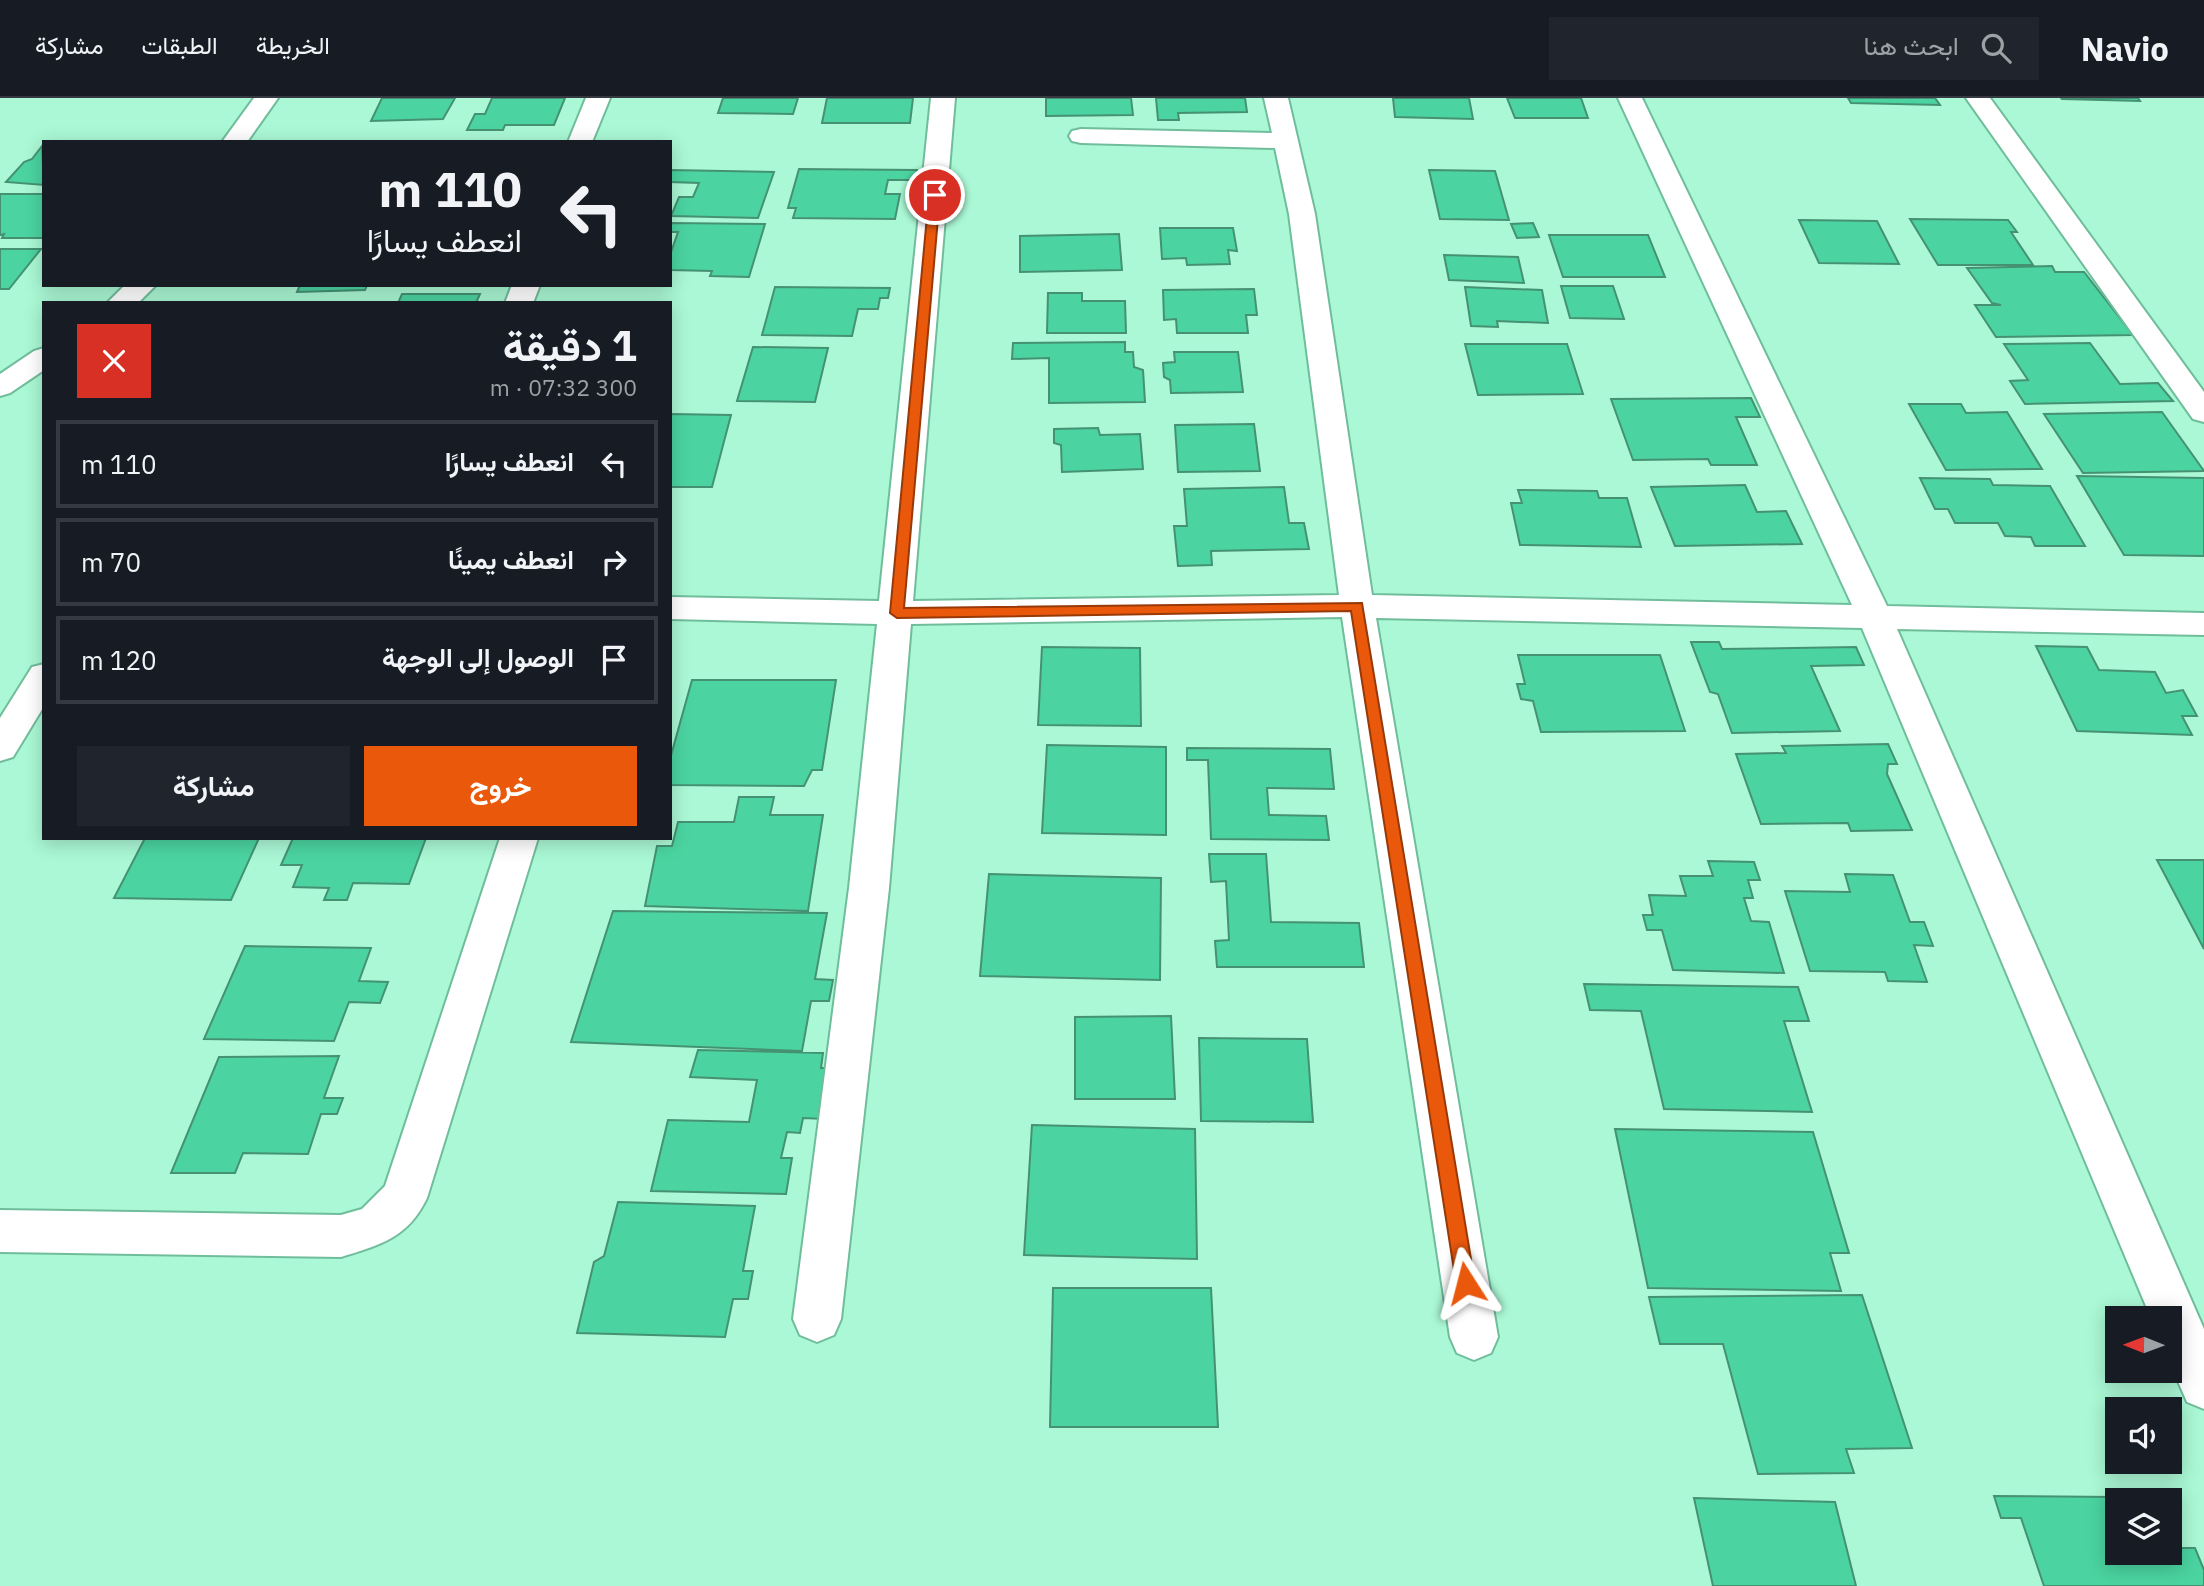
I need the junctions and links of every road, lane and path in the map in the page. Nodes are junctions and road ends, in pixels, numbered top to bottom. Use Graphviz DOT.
graph roads {
  1 [pos="266,98"];
  2 [pos="598,98"];
  3 [pos="943,98"];
  4 [pos="1276,98"];
  5 [pos="1630,98"];
  6 [pos="1978,98"];
  7 [pos="1081,136"];
  8 [pos="235,140"];
  9 [pos="581,140"];
  10 [pos="1286,141"];
  11 [pos="140,287"];
  12 [pos="123,301"];
  13 [pos="42,358"];
  14 [pos="0,387"];
  15 [pos="2204,413"];
  16 [pos="1357,606"];
  17 [pos="672,608"];
  18 [pos="897,613"];
  19 [pos="1874,615"];
  20 [pos="2204,624"];
  21 [pos="42,680"];
  22 [pos="0,748"];
  23 [pos="518,840"];
  24 [pos="0,1231"];
  25 [pos="817,1319"];
  26 [pos="1474,1337"];
  27 [pos="2204,1385"];
  1 -- 8 [label="street"];
  2 -- 9 [label="street"];
  3 -- 18 [label="street"];
  4 -- 10 [label="street"];
  5 -- 19 [label="street"];
  6 -- 15 [label="street"];
  7 -- 10 [label="street"];
  10 -- 16 [label="street"];
  11 -- 12 [label="street"];
  13 -- 14 [label="street"];
  16 -- 18 [label="street"];
  16 -- 19 [label="street"];
  16 -- 26 [label="street"];
  17 -- 18 [label="street"];
  18 -- 25 [label="street"];
  19 -- 20 [label="street"];
  19 -- 27 [label="street"];
  21 -- 22 [label="street"];
  23 -- 24 [label="street"];
}
